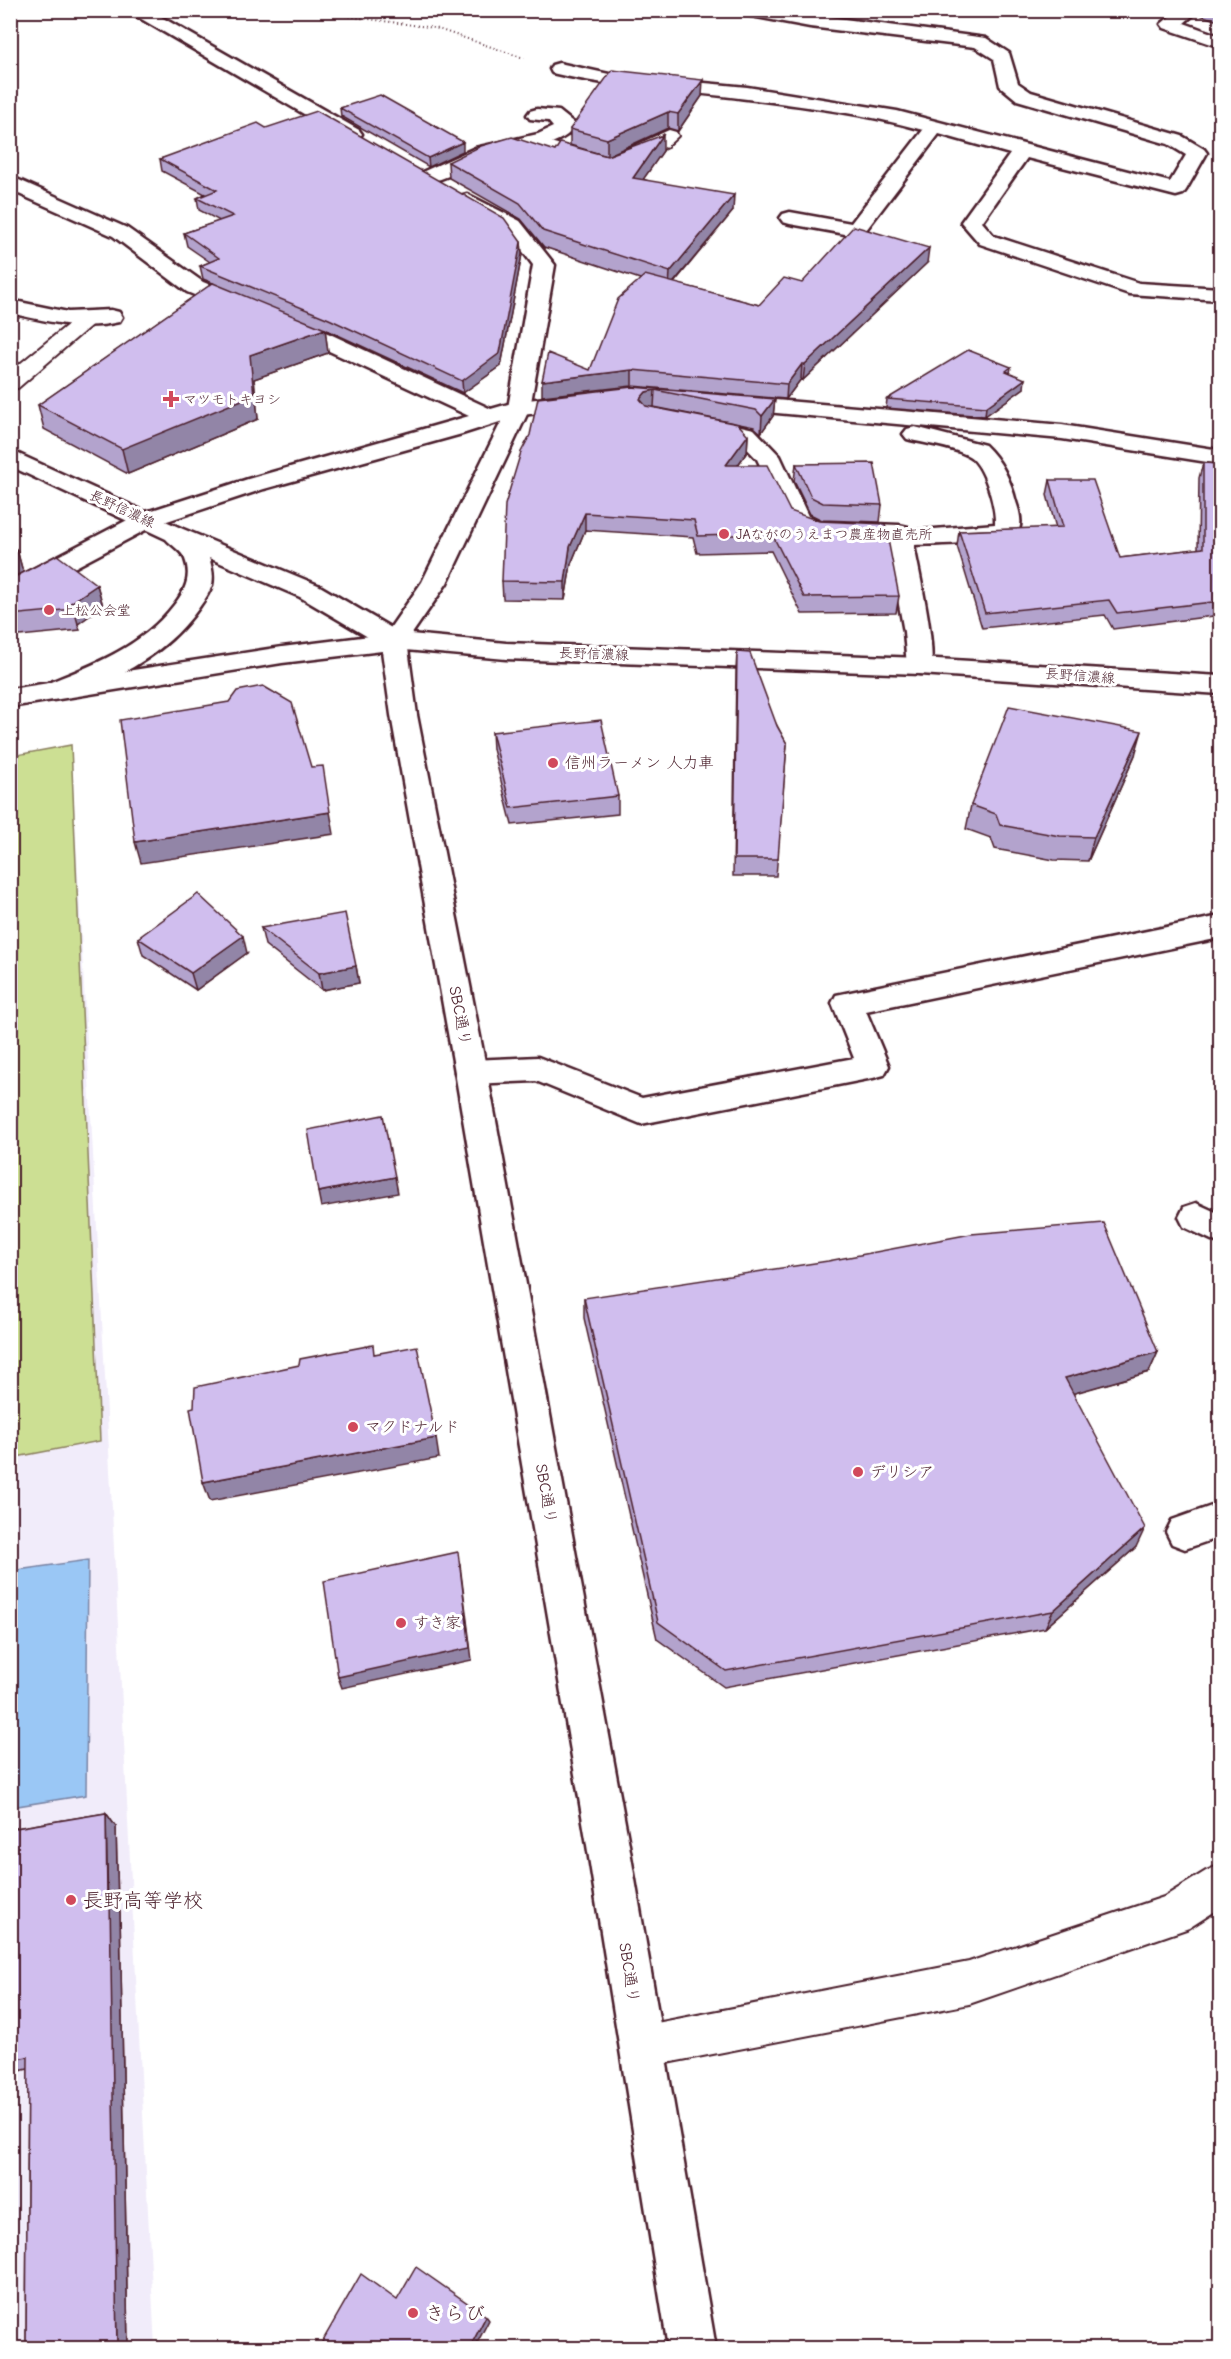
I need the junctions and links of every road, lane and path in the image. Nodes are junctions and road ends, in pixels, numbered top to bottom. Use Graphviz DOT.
graph roads {
  1 [pos="135,10"];
  2 [pos="302,10"];
  3 [pos="746,10"];
  4 [pos="1190,10"];
  5 [pos="1221,42"];
  6 [pos="559,69"];
  7 [pos="537,115"];
  8 [pos="935,128"];
  9 [pos="669,136"];
  10 [pos="529,142"];
  11 [pos="366,143"];
  12 [pos="1022,151"];
  13 [pos="407,166"];
  14 [pos="427,177"];
  15 [pos="10,182"];
  16 [pos="790,218"];
  17 [pos="1221,294"];
  18 [pos="10,306"];
  19 [pos="111,317"];
  20 [pos="88,318"];
  21 [pos="10,383"];
  22 [pos="598,399"];
  23 [pos="704,401"];
  24 [pos="519,408"];
  25 [pos="489,417"];
  26 [pos="907,418"];
  27 [pos="680,421"];
  28 [pos="10,457"];
  29 [pos="1221,457"];
  30 [pos="146,520"];
  31 [pos="174,534"];
  32 [pos="899,538"];
  33 [pos="10,591"];
  34 [pos="394,642"];
  35 [pos="920,666"];
  36 [pos="1221,685"];
  37 [pos="52,691"];
  38 [pos="10,698"];
  39 [pos="1221,927"];
  40 [pos="471,1072"];
  41 [pos="1221,1520"];
  42 [pos="1185,1532"];
  43 [pos="1221,1885"];
  44 [pos="641,2047"];
  45 [pos="692,2349"];
  1 -- 11 [label="street"];
  2 -- 6 [label="path"];
  3 -- 12 [label="street"];
  4 -- 5 [label="street"];
  6 -- 8 [label="street"];
  7 -- 10 [label="street"];
  8 -- 12 [label="street"];
  8 -- 16 [label="street"];
  9 -- 10 [label="lane"];
  10 -- 14 [label="street"];
  12 -- 17 [label="street"];
  13 -- 14 [label="street"];
  14 -- 24 [label="street"];
  15 -- 25 [label="street"];
  18 -- 20 [label="street"];
  19 -- 20 [label="street"];
  20 -- 21 [label="lane"];
  22 -- 24 [label="street"];
  23 -- 26 [label="street"];
  24 -- 25 [label="street"];
  24 -- 34 [label="street"];
  25 -- 30 [label="street"];
  26 -- 29 [label="street"];
  26 -- 32 [label="street"];
  27 -- 32 [label="street"];
  28 -- 30 [label="street, 長野信濃線"];
  30 -- 31 [label="street, 長野信濃線"];
  30 -- 33 [label="street"];
  31 -- 34 [label="street, 長野信濃線"];
  31 -- 37 [label="street"];
  32 -- 35 [label="street"];
  34 -- 35 [label="street, 長野信濃線"];
  34 -- 37 [label="street"];
  34 -- 40 [label="street, SBC通り"];
  35 -- 36 [label="street, 長野信濃線"];
  37 -- 38 [label="street"];
  39 -- 40 [label="street"];
  40 -- 44 [label="street, SBC通り"];
  41 -- 42 [label="street"];
  43 -- 44 [label="lane"];
  44 -- 45 [label="street, SBC通り"];
}
